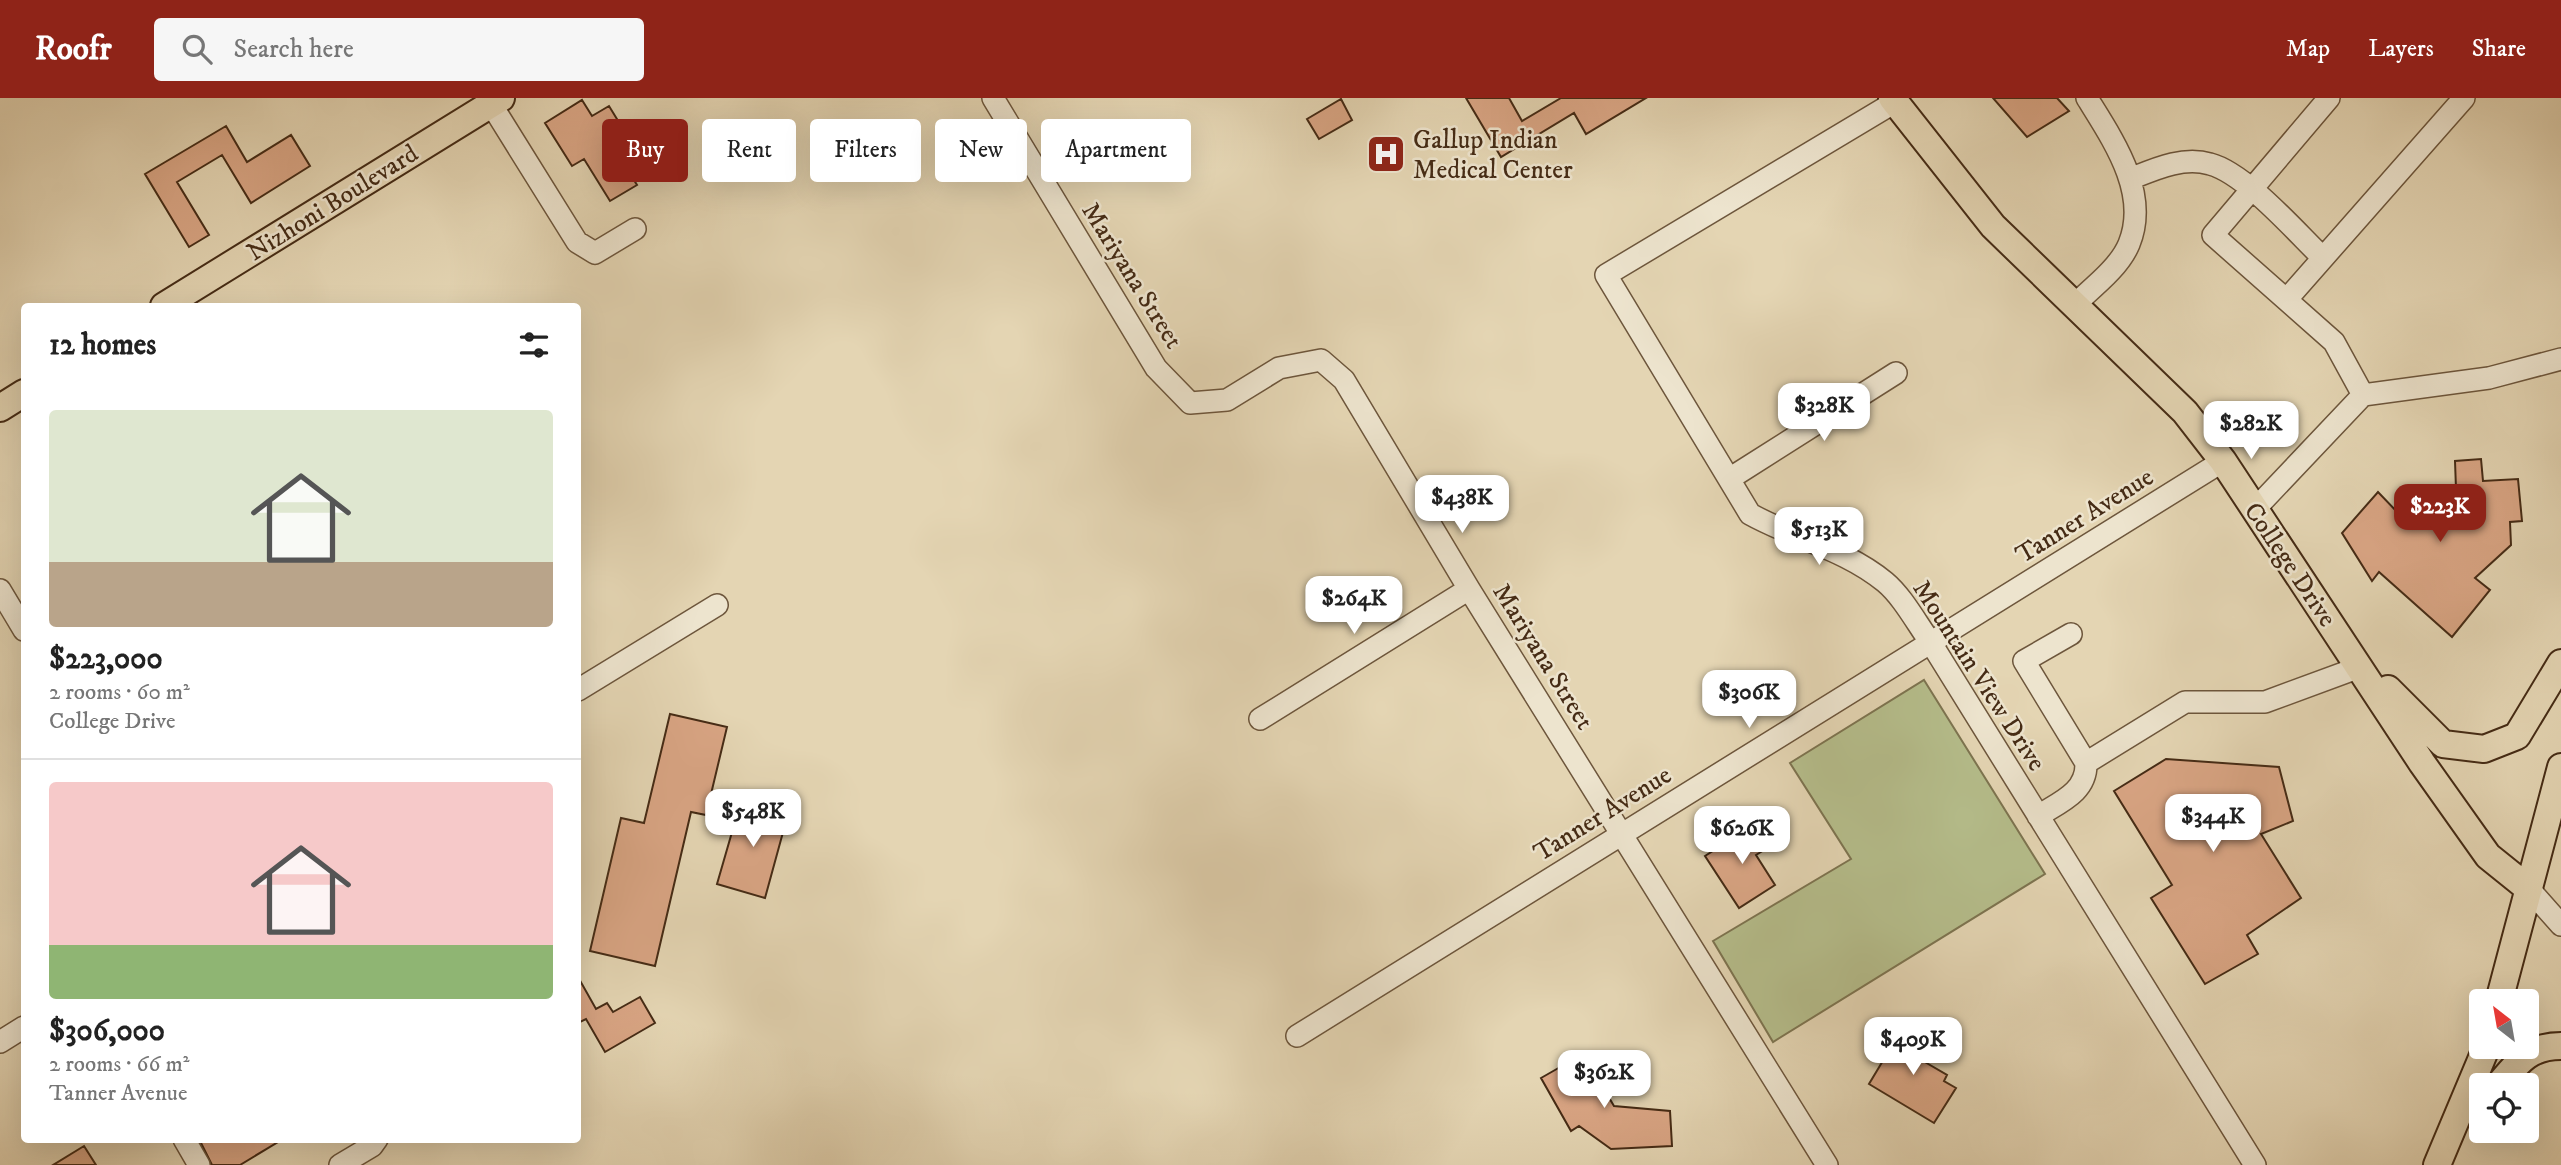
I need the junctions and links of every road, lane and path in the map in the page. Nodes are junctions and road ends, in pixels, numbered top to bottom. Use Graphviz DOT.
graph roads {
  1 [pos="993,98"];
  2 [pos="2087,98"];
  3 [pos="2329,98"];
  4 [pos="2465,98"];
  5 [pos="1893,100"];
  6 [pos="496,101"];
  7 [pos="2130,179"];
  8 [pos="2250,188"];
  9 [pos="635,229"];
  10 [pos="2323,258"];
  11 [pos="2287,299"];
  12 [pos="169,303"];
  13 [pos="2074,305"];
  14 [pos="2561,359"];
  15 [pos="1896,373"];
  16 [pos="21,395"];
  17 [pos="2363,395"];
  18 [pos="0,408"];
  19 [pos="2223,461"];
  20 [pos="1729,479"];
  21 [pos="2255,509"];
  22 [pos="1469,589"];
  23 [pos="0,590"];
  24 [pos="717,605"];
  25 [pos="21,625"];
  26 [pos="2071,634"];
  27 [pos="1931,643"];
  28 [pos="2355,659"];
  29 [pos="2561,663"];
  30 [pos="581,688"];
  31 [pos="1260,719"];
  32 [pos="2086,763"];
  33 [pos="2561,767"];
  34 [pos="2038,816"];
  35 [pos="1623,833"];
  36 [pos="2529,889"];
  37 [pos="2561,925"];
  38 [pos="2502,989"];
  39 [pos="21,1029"];
  40 [pos="1297,1036"];
  41 [pos="0,1042"];
  42 [pos="2561,1046"];
  43 [pos="2482,1059"];
  44 [pos="2509,1073"];
  45 [pos="2469,1123"];
  46 [pos="186,1143"];
  47 [pos="374,1143"];
  48 [pos="2441,1159"];
  49 [pos="199,1165"];
  50 [pos="340,1165"];
  51 [pos="1827,1165"];
  52 [pos="2255,1165"];
  1 -- 22 [label="street, Mariyana Street"];
  2 -- 7 [label="street"];
  3 -- 8 [label="street"];
  4 -- 10 [label="street"];
  5 -- 13 [label="main road, College Drive"];
  5 -- 20 [label="street, Mountain View Drive"];
  6 -- 9 [label="street"];
  6 -- 12 [label="main road, Nizhoni Boulevard"];
  7 -- 8 [label="street"];
  7 -- 13 [label="street"];
  8 -- 10 [label="street"];
  8 -- 11 [label="street"];
  10 -- 11 [label="street"];
  11 -- 17 [label="street"];
  13 -- 19 [label="main road, College Drive"];
  14 -- 17 [label="street"];
  15 -- 20 [label="street"];
  16 -- 18 [label="main road"];
  17 -- 21 [label="street"];
  19 -- 21 [label="main road, College Drive"];
  19 -- 27 [label="street, Tanner Avenue"];
  20 -- 27 [label="street, Mountain View Drive"];
  21 -- 28 [label="main road, College Drive"];
  22 -- 31 [label="street"];
  22 -- 35 [label="street, Mariyana Street"];
  23 -- 25 [label="street"];
  24 -- 30 [label="street"];
  26 -- 32 [label="street"];
  27 -- 34 [label="street, Mountain View Drive"];
  27 -- 35 [label="street, Tanner Avenue"];
  28 -- 29 [label="main road"];
  28 -- 32 [label="street"];
  28 -- 36 [label="main road, College Drive"];
  32 -- 34 [label="street"];
  33 -- 36 [label="main road"];
  34 -- 52 [label="street, Mountain View Drive"];
  35 -- 40 [label="street, Tanner Avenue"];
  35 -- 51 [label="street, Mariyana Street"];
  36 -- 37 [label="street"];
  36 -- 38 [label="main road"];
  39 -- 41 [label="street"];
  42 -- 44 [label="main road"];
  43 -- 48 [label="main road"];
  45 -- 48 [label="main road"];
  46 -- 49 [label="street"];
  47 -- 50 [label="street"];
}
